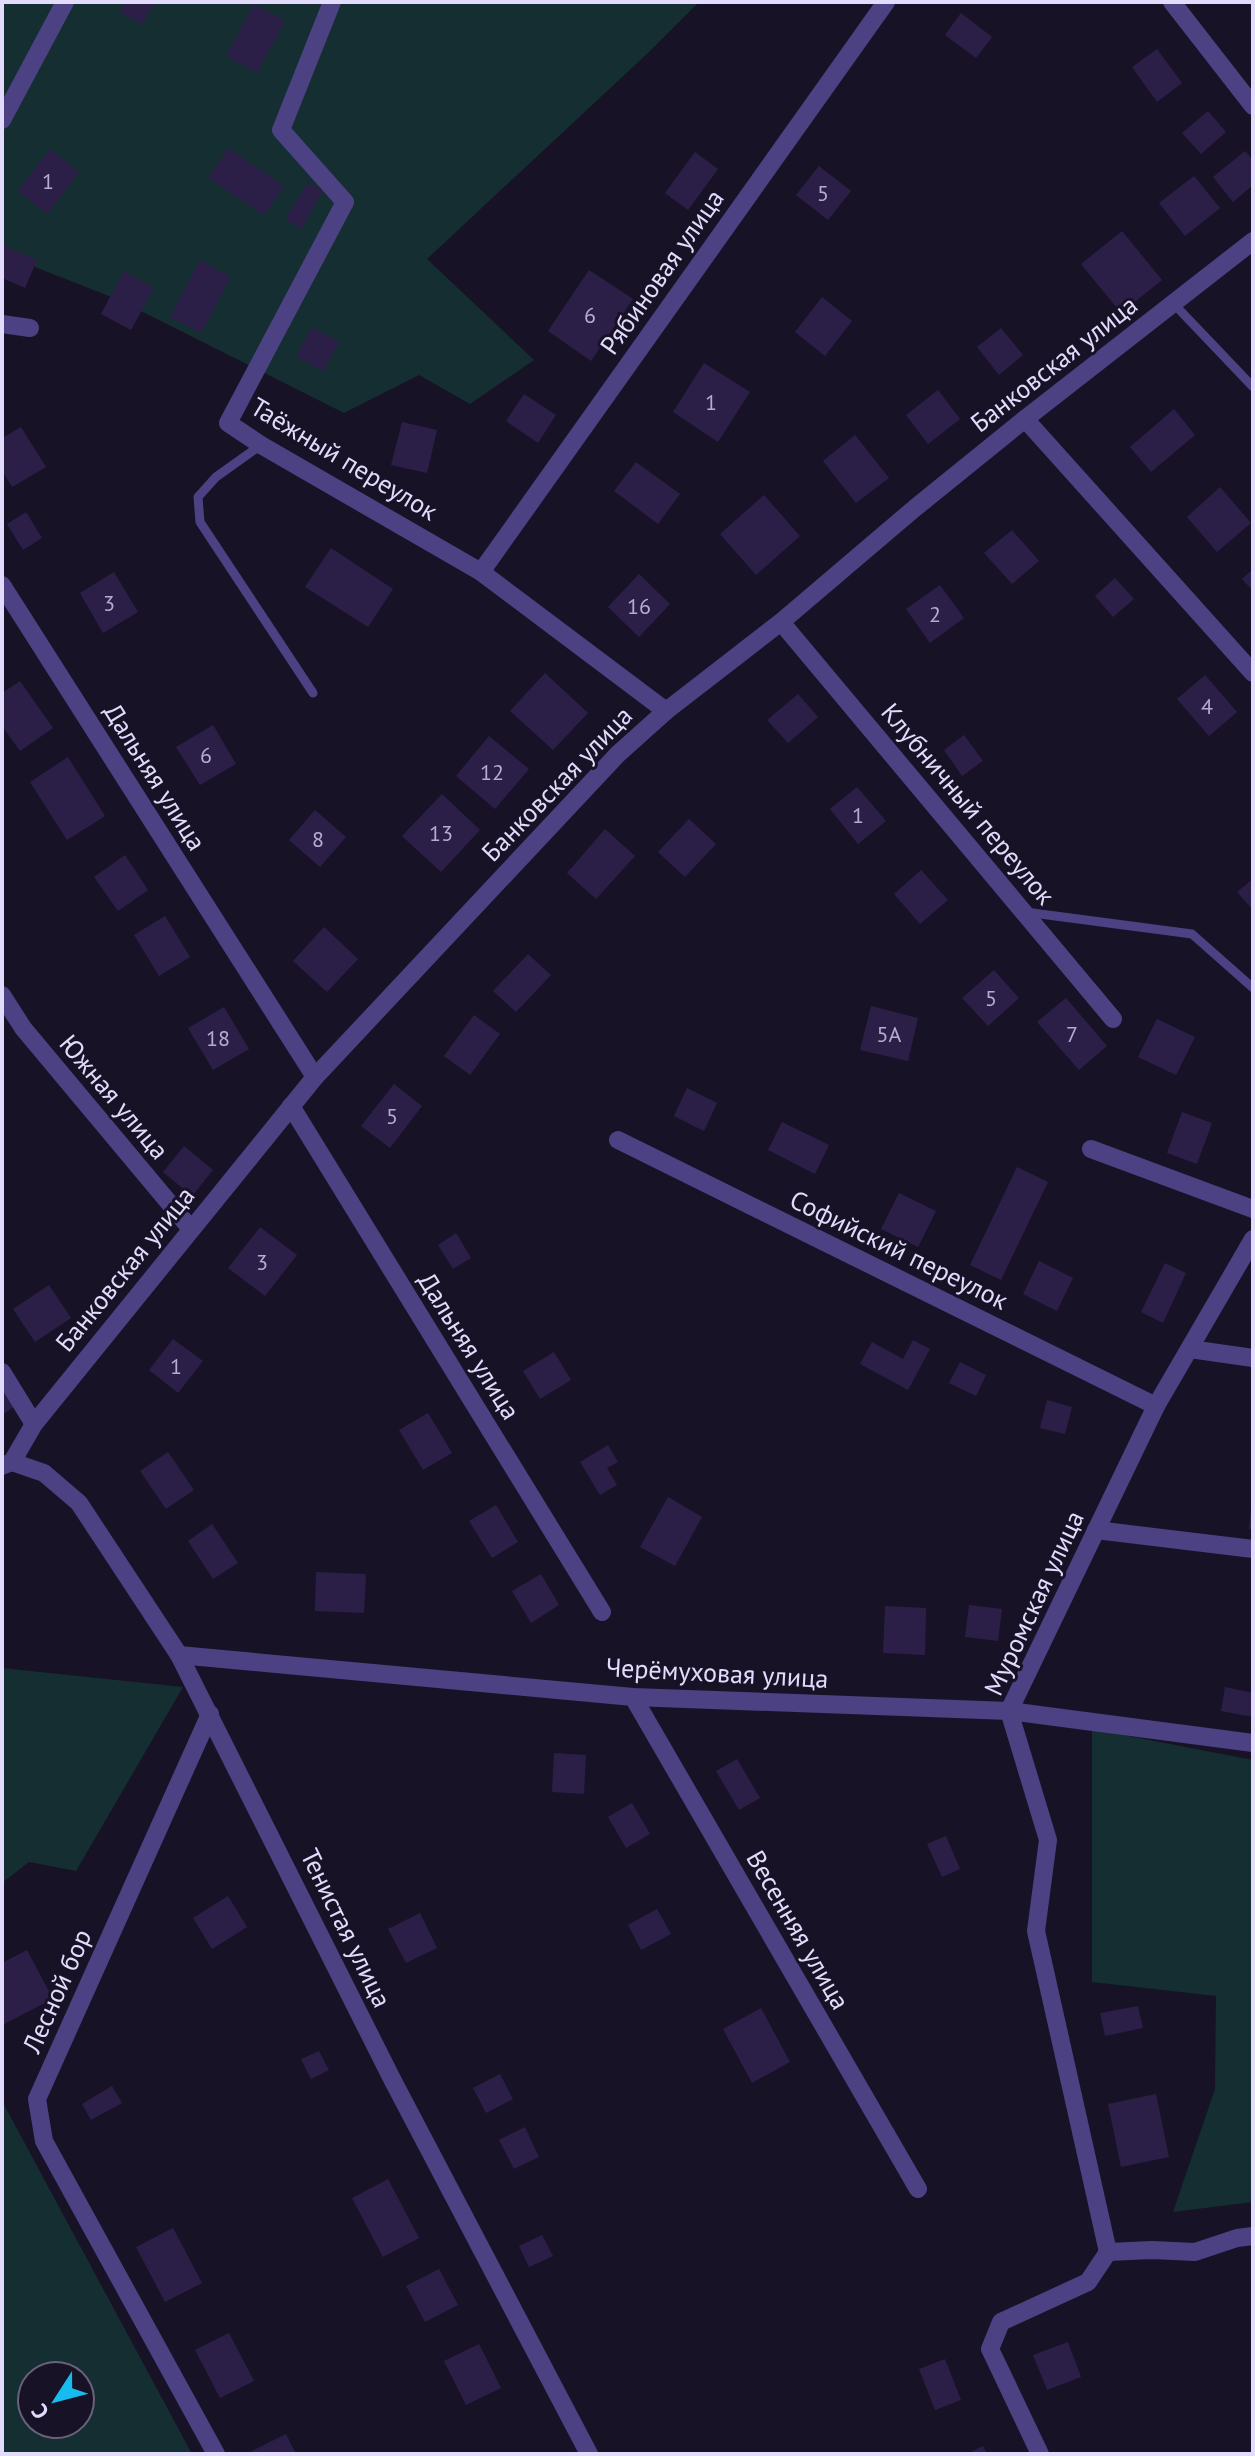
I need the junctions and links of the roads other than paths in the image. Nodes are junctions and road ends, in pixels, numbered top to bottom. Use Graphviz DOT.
graph roads {
  1 [pos="65,2"];
  2 [pos="332,2"];
  3 [pos="886,2"];
  4 [pos="1172,2"];
  5 [pos="1253,106"];
  6 [pos="2,120"];
  7 [pos="1253,241"];
  8 [pos="1173,303"];
  9 [pos="2,324"];
  10 [pos="30,328"];
  11 [pos="1253,387"];
  12 [pos="1025,419"];
  13 [pos="261,445"];
  14 [pos="481,572"];
  15 [pos="2,585"];
  16 [pos="781,622"];
  17 [pos="1253,673"];
  18 [pos="313,693"];
  19 [pos="666,711"];
  20 [pos="1025,912"];
  21 [pos="1253,988"];
  22 [pos="2,995"];
  23 [pos="1113,1019"];
  24 [pos="315,1077"];
  25 [pos="291,1106"];
  26 [pos="618,1140"];
  27 [pos="1091,1149"];
  28 [pos="1253,1209"];
  29 [pos="191,1229"];
  30 [pos="1253,1239"];
  31 [pos="1190,1349"];
  32 [pos="1253,1358"];
  33 [pos="2,1372"];
  34 [pos="1156,1406"];
  35 [pos="34,1424"];
  36 [pos="7,1464"];
  37 [pos="1096,1530"];
  38 [pos="1253,1549"];
  39 [pos="602,1612"];
  40 [pos="179,1655"];
  41 [pos="633,1697"];
  42 [pos="1009,1711"];
  43 [pos="210,1714"];
  44 [pos="1253,1743"];
  45 [pos="918,2189"];
  46 [pos="1253,2236"];
  47 [pos="1108,2252"];
  48 [pos="216,2454"];
  49 [pos="589,2454"];
  50 [pos="1040,2454"];
  1 -- 6 [label="street"];
  2 -- 13 [label="street, Таёжный переулок"];
  3 -- 14 [label="street, Рябиновая улица"];
  4 -- 5 [label="street"];
  7 -- 8 [label="street, Банковская улица"];
  8 -- 11 [label="lane"];
  8 -- 12 [label="street, Банковская улица"];
  9 -- 10 [label="street"];
  12 -- 16 [label="street, Банковская улица"];
  12 -- 17 [label="street"];
  13 -- 14 [label="street, Таёжный переулок"];
  13 -- 18 [label="lane"];
  14 -- 19 [label="street, Таёжный переулок"];
  15 -- 24 [label="street, Дальняя улица"];
  16 -- 19 [label="street, Банковская улица"];
  16 -- 20 [label="street, Клубничный переулок"];
  19 -- 24 [label="street, Банковская улица"];
  20 -- 21 [label="lane"];
  20 -- 23 [label="street, Клубничный переулок"];
  22 -- 29 [label="street, Южная улица"];
  24 -- 25 [label="street, Банковская улица"];
  25 -- 29 [label="street, Банковская улица"];
  25 -- 39 [label="street, Дальняя улица"];
  26 -- 34 [label="street, Софийский переулок"];
  27 -- 28 [label="street"];
  29 -- 35 [label="street, Банковская улица"];
  30 -- 31 [label="street, Муромская улица"];
  31 -- 32 [label="street"];
  31 -- 34 [label="street, Муромская улица"];
  33 -- 35 [label="street"];
  34 -- 37 [label="street, Муромская улица"];
  35 -- 36 [label="street, Банковская улица"];
  36 -- 40 [label="street, Тенистая улица"];
  37 -- 38 [label="street"];
  37 -- 42 [label="street, Муромская улица"];
  40 -- 41 [label="street, Черёмуховая улица"];
  40 -- 43 [label="street, Тенистая улица"];
  41 -- 42 [label="street, Черёмуховая улица"];
  41 -- 45 [label="street, Весенняя улица"];
  42 -- 44 [label="street, Черёмуховая улица"];
  42 -- 47 [label="street, Муромская улица"];
  43 -- 48 [label="street, Лесной бор"];
  43 -- 49 [label="street, Тенистая улица"];
  46 -- 47 [label="street"];
  47 -- 50 [label="street"];
}
